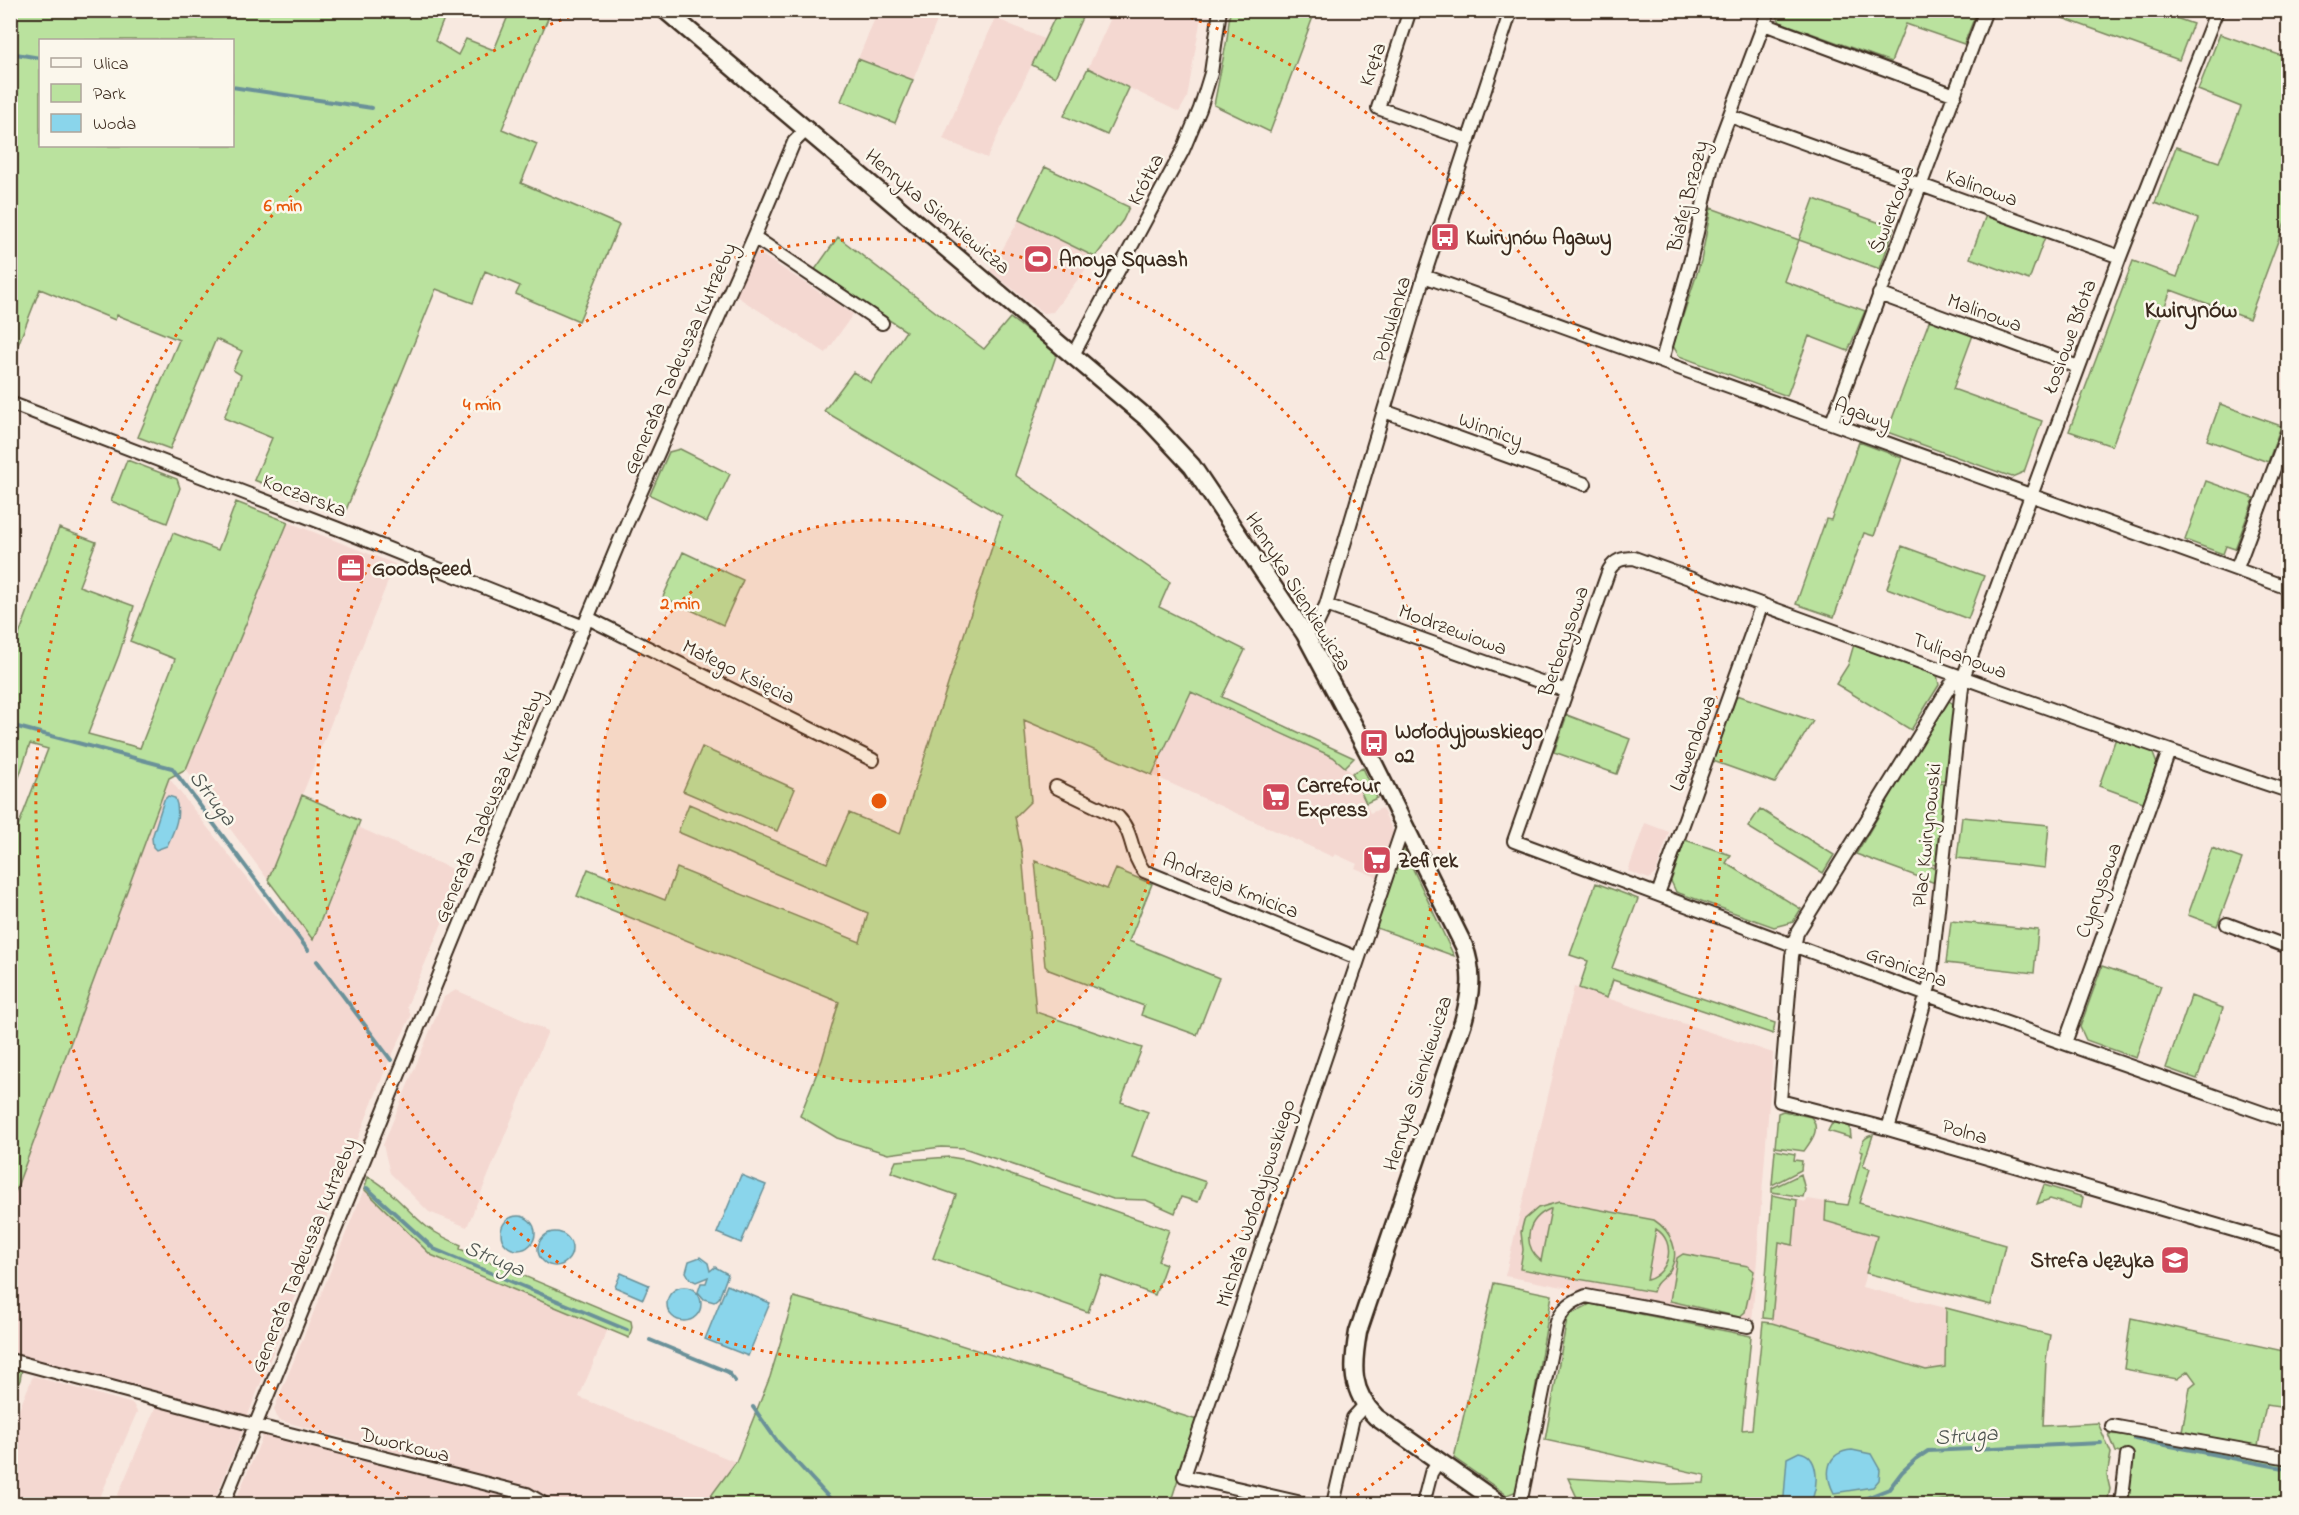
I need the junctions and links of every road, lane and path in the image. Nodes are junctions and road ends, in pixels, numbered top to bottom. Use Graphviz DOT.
graph roads {
  1 [pos="665,10"];
  2 [pos="1220,10"];
  3 [pos="1410,10"];
  4 [pos="1511,10"];
  5 [pos="1769,10"];
  6 [pos="1986,10"];
  7 [pos="2217,10"];
  8 [pos="1764,24"];
  9 [pos="1955,95"];
  10 [pos="1730,116"];
  11 [pos="806,130"];
  12 [pos="1469,140"];
  13 [pos="1921,186"];
  14 [pos="754,237"];
  15 [pos="2120,257"];
  16 [pos="1424,276"];
  17 [pos="1879,294"];
  18 [pos="882,323"];
  19 [pos="1073,355"];
  20 [pos="1662,360"];
  21 [pos="2078,367"];
  22 [pos="10,403"];
  23 [pos="1384,411"];
  24 [pos="1832,422"];
  25 [pos="2289,431"];
  26 [pos="1585,484"];
  27 [pos="2032,494"];
  28 [pos="1619,559"];
  29 [pos="2236,568"];
  30 [pos="2289,588"];
  31 [pos="1326,604"];
  32 [pos="1762,604"];
  33 [pos="586,623"];
  34 [pos="1305,634"];
  35 [pos="1960,677"];
  36 [pos="1566,691"];
  37 [pos="2169,751"];
  38 [pos="873,760"];
  39 [pos="1056,787"];
  40 [pos="2289,791"];
  41 [pos="1404,824"];
  42 [pos="1514,841"];
  43 [pos="1658,894"];
  44 [pos="2227,924"];
  45 [pos="1794,945"];
  46 [pos="2289,947"];
  47 [pos="1357,958"];
  48 [pos="1927,995"];
  49 [pos="2065,1043"];
  50 [pos="2289,1120"];
  51 [pos="1888,1130"];
  52 [pos="2289,1246"];
  53 [pos="1748,1326"];
  54 [pos="10,1360"];
  55 [pos="1365,1405"];
  56 [pos="254,1425"];
  57 [pos="2112,1426"];
  58 [pos="2127,1456"];
  59 [pos="2289,1458"];
  60 [pos="1439,1460"];
  61 [pos="222,1504"];
  62 [pos="544,1504"];
  63 [pos="1306,1504"];
  64 [pos="1333,1504"];
  65 [pos="1423,1504"];
  66 [pos="1500,1504"];
  67 [pos="1520,1504"];
  68 [pos="2121,1504"];
  1 -- 11 [label="street, Henryka Sienkiewicza"];
  2 -- 19 [label="street, Krótka"];
  3 -- 12 [label="street, Kręta"];
  4 -- 12 [label="street, Pohulanka"];
  5 -- 8 [label="street, Białej Brzozy"];
  6 -- 9 [label="street, Świerkowa"];
  7 -- 15 [label="street, Łosiowe Błota"];
  8 -- 9 [label="street"];
  8 -- 10 [label="street, Białej Brzozy"];
  9 -- 13 [label="street, Świerkowa"];
  10 -- 13 [label="street, Kalinowa"];
  10 -- 20 [label="street, Białej Brzozy"];
  11 -- 14 [label="street, Generała Tadeusza Kutrzeby"];
  11 -- 19 [label="street, Henryka Sienkiewicza"];
  12 -- 16 [label="street, Pohulanka"];
  13 -- 15 [label="street, Kalinowa"];
  13 -- 17 [label="street, Świerkowa"];
  14 -- 18 [label="street"];
  14 -- 33 [label="street, Generała Tadeusza Kutrzeby"];
  15 -- 21 [label="street, Łosiowe Błota"];
  16 -- 20 [label="street, Agawy"];
  16 -- 23 [label="street, Pohulanka"];
  17 -- 21 [label="street, Malinowa"];
  17 -- 24 [label="street, Świerkowa"];
  19 -- 34 [label="street, Henryka Sienkiewicza"];
  20 -- 24 [label="street, Agawy"];
  21 -- 27 [label="street, Łosiowe Błota"];
  22 -- 33 [label="street, Koczarska"];
  23 -- 26 [label="street, Winnicy"];
  23 -- 31 [label="street, Pohulanka"];
  24 -- 27 [label="street, Agawy"];
  25 -- 29 [label="street"];
  27 -- 29 [label="street, Agawy"];
  27 -- 35 [label="street, Łosiowe Błota"];
  28 -- 32 [label="street, Tulipanowa"];
  28 -- 36 [label="street, Berberysowa"];
  29 -- 30 [label="street, Agawy"];
  31 -- 34 [label="street, Pohulanka"];
  31 -- 36 [label="street, Modrzewiowa"];
  32 -- 35 [label="street, Tulipanowa"];
  32 -- 43 [label="street, Lawendowa"];
  33 -- 38 [label="street, Małego Księcia"];
  33 -- 56 [label="street, Generała Tadeusza Kutrzeby"];
  34 -- 41 [label="street, Henryka Sienkiewicza"];
  35 -- 37 [label="street, Tulipanowa"];
  35 -- 45 [label="street, Plac Kwirynowski"];
  35 -- 48 [label="street, Plac Kwirynowski"];
  36 -- 42 [label="street, Berberysowa"];
  37 -- 40 [label="street, Tulipanowa"];
  37 -- 49 [label="street, Cyprysowa"];
  39 -- 47 [label="street, Andrzeja Kmicica"];
  41 -- 47 [label="street, Michała Wołodyjowskiego"];
  41 -- 55 [label="street, Henryka Sienkiewicza"];
  42 -- 43 [label="street, Graniczna"];
  43 -- 45 [label="street, Graniczna"];
  44 -- 46 [label="street"];
  45 -- 48 [label="street, Graniczna"];
  45 -- 51 [label="street, Polna"];
  47 -- 63 [label="street, Michała Wołodyjowskiego"];
  48 -- 49 [label="street, Graniczna"];
  48 -- 51 [label="street, Plac Kwirynowski"];
  49 -- 50 [label="street, Graniczna"];
  51 -- 52 [label="street, Polna"];
  53 -- 67 [label="street"];
  54 -- 56 [label="street, Dworkowa"];
  55 -- 60 [label="street, Henryka Sienkiewicza"];
  55 -- 64 [label="street"];
  56 -- 61 [label="street, Generała Tadeusza Kutrzeby"];
  56 -- 62 [label="street, Dworkowa"];
  57 -- 59 [label="street"];
  58 -- 68 [label="street"];
  60 -- 65 [label="street"];
  60 -- 66 [label="street, Henryka Sienkiewicza"];
}
